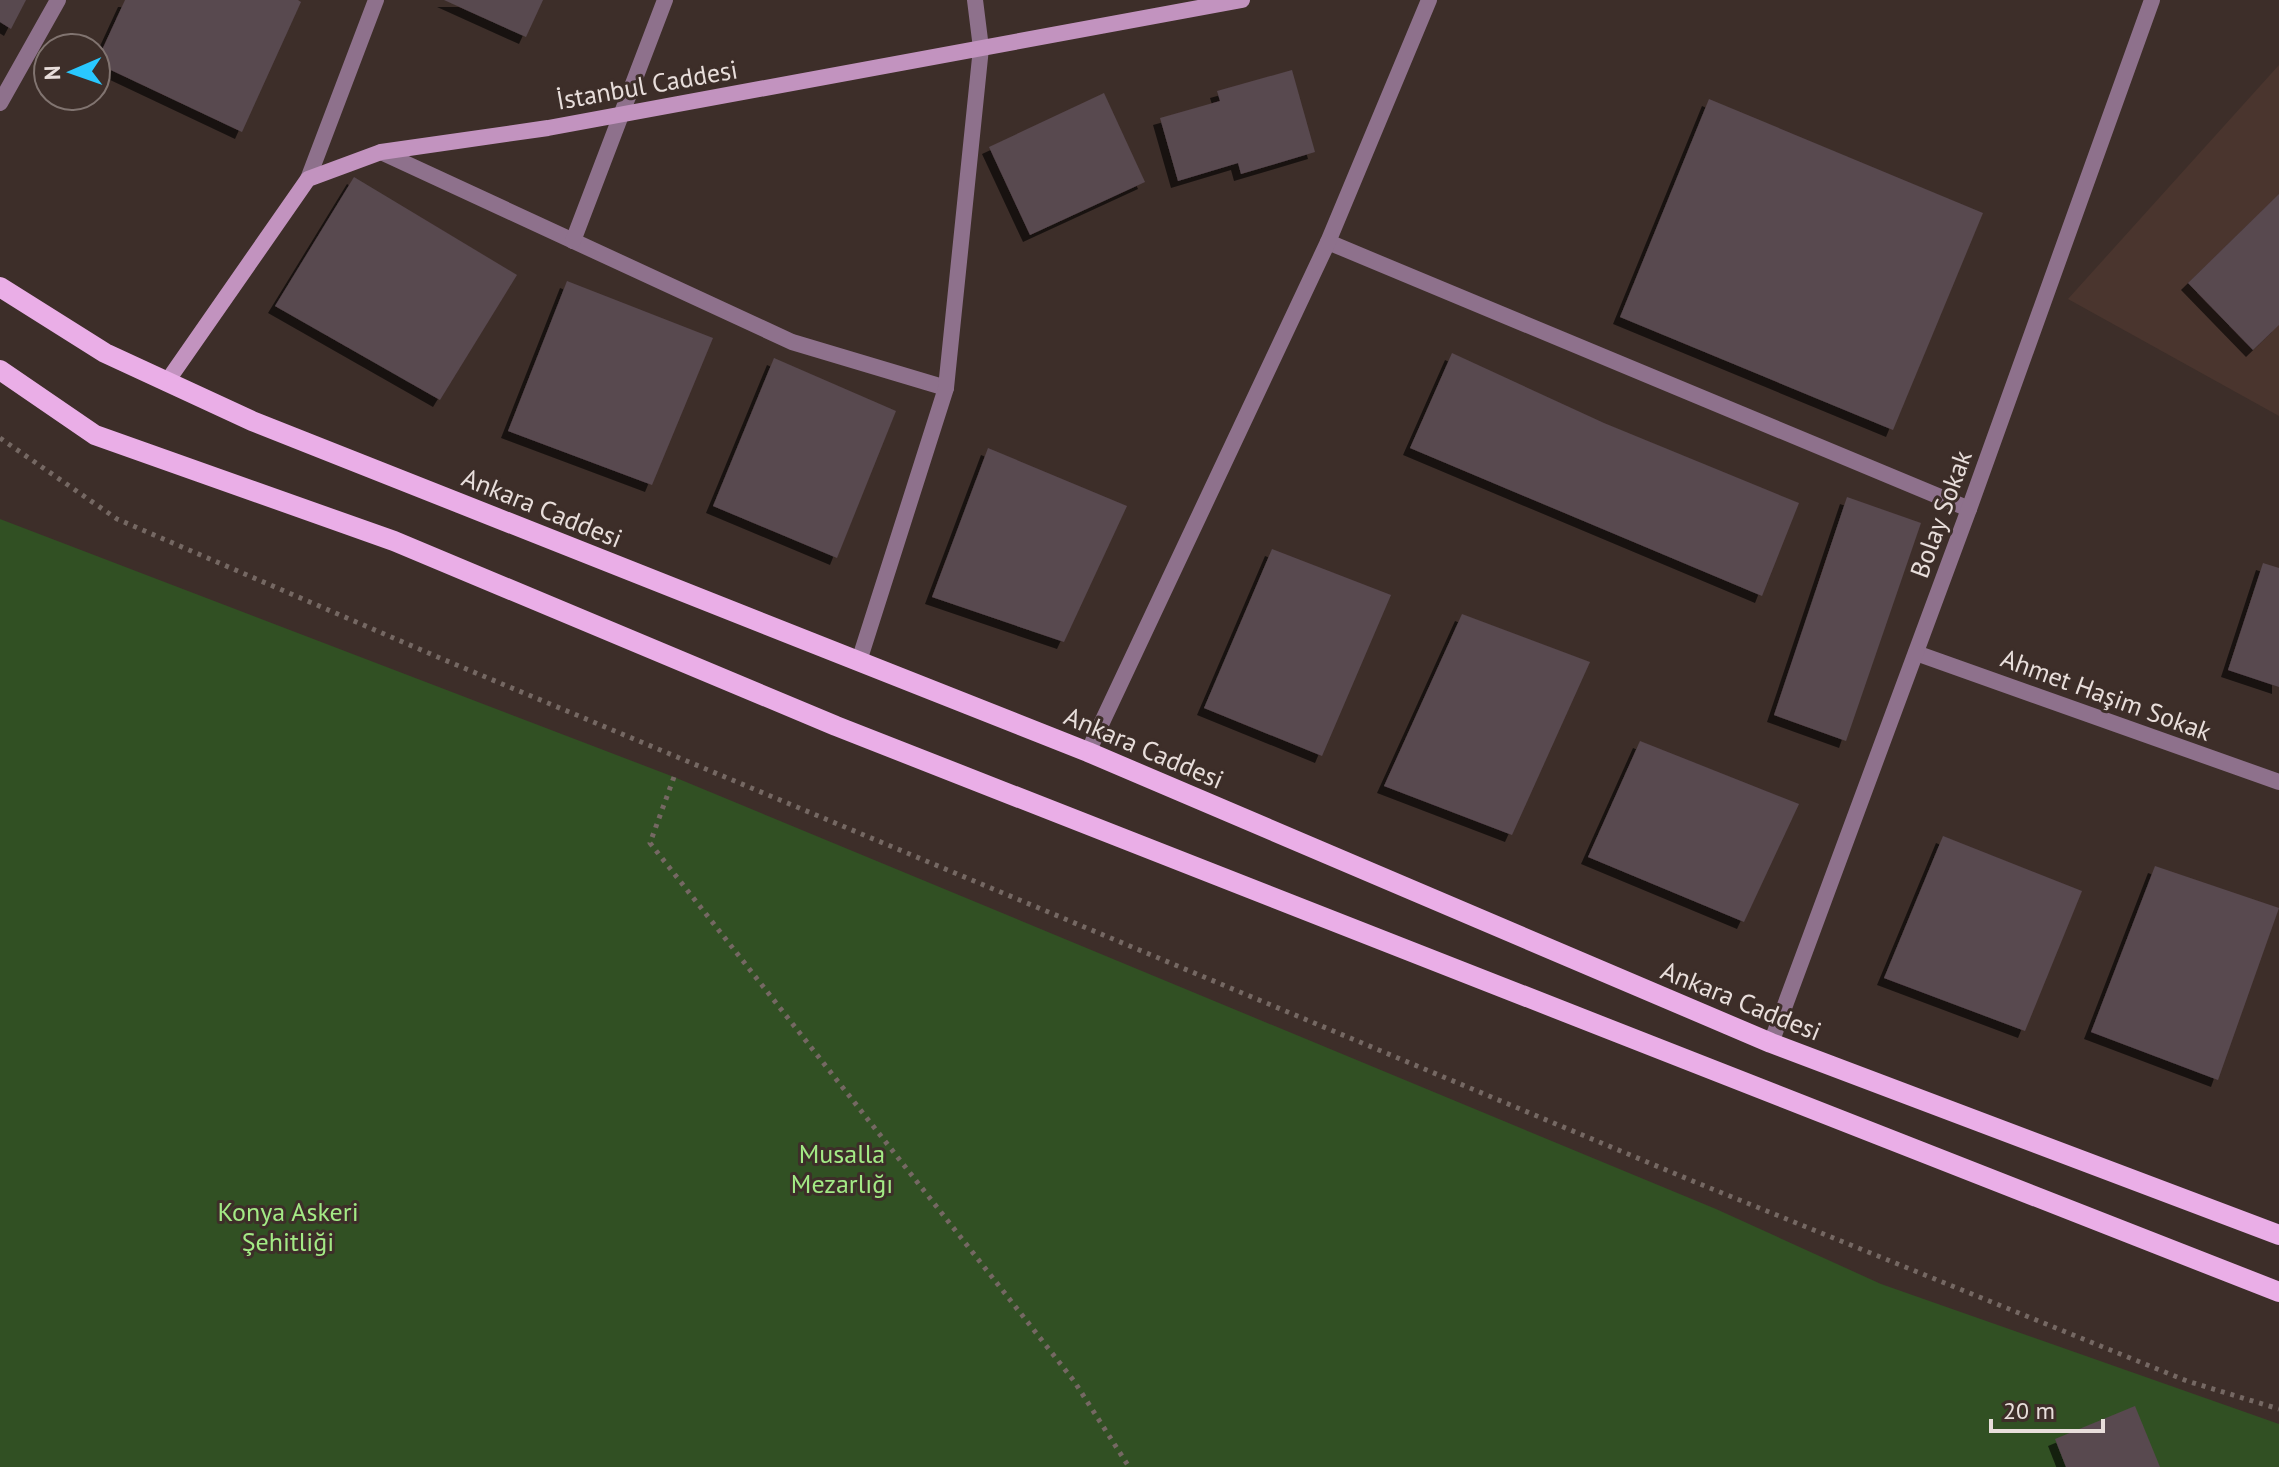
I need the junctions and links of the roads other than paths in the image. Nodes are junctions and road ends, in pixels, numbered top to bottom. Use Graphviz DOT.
graph roads {
  1 [pos="58,0"];
  2 [pos="665,0"];
  3 [pos="975,0"];
  4 [pos="1242,0"];
  5 [pos="1429,0"];
  6 [pos="2152,0"];
  7 [pos="370,2"];
  8 [pos="981,48"];
  9 [pos="0,103"];
  10 [pos="622,114"];
  11 [pos="381,152"];
  12 [pos="308,179"];
  13 [pos="573,241"];
  14 [pos="1328,242"];
  15 [pos="0,287"];
  16 [pos="0,370"];
  17 [pos="166,383"];
  18 [pos="946,388"];
  19 [pos="1969,509"];
  20 [pos="1916,653"];
  21 [pos="859,661"];
  22 [pos="1088,752"];
  23 [pos="2279,782"];
  24 [pos="1771,1043"];
  25 [pos="2279,1235"];
  26 [pos="2279,1292"];
  1 -- 9 [label="street"];
  2 -- 10 [label="street"];
  3 -- 8 [label="street"];
  4 -- 8 [label="street, İstanbul Caddesi"];
  5 -- 14 [label="street"];
  6 -- 19 [label="street, Bolay Sokak"];
  7 -- 12 [label="street"];
  8 -- 10 [label="street, İstanbul Caddesi"];
  8 -- 18 [label="street"];
  10 -- 11 [label="street, İstanbul Caddesi"];
  10 -- 13 [label="street"];
  11 -- 12 [label="street, İstanbul Caddesi"];
  11 -- 13 [label="street"];
  12 -- 17 [label="street"];
  13 -- 18 [label="street"];
  14 -- 19 [label="street"];
  14 -- 22 [label="street"];
  15 -- 17 [label="main road, Ankara Caddesi"];
  16 -- 26 [label="main road"];
  17 -- 21 [label="main road, Ankara Caddesi"];
  18 -- 21 [label="street"];
  19 -- 20 [label="street, Bolay Sokak"];
  20 -- 23 [label="street, Ahmet Haşim Sokak"];
  20 -- 24 [label="street, Bolay Sokak"];
  21 -- 22 [label="main road, Ankara Caddesi"];
  22 -- 24 [label="main road, Ankara Caddesi"];
  24 -- 25 [label="main road, Ankara Caddesi"];
}
